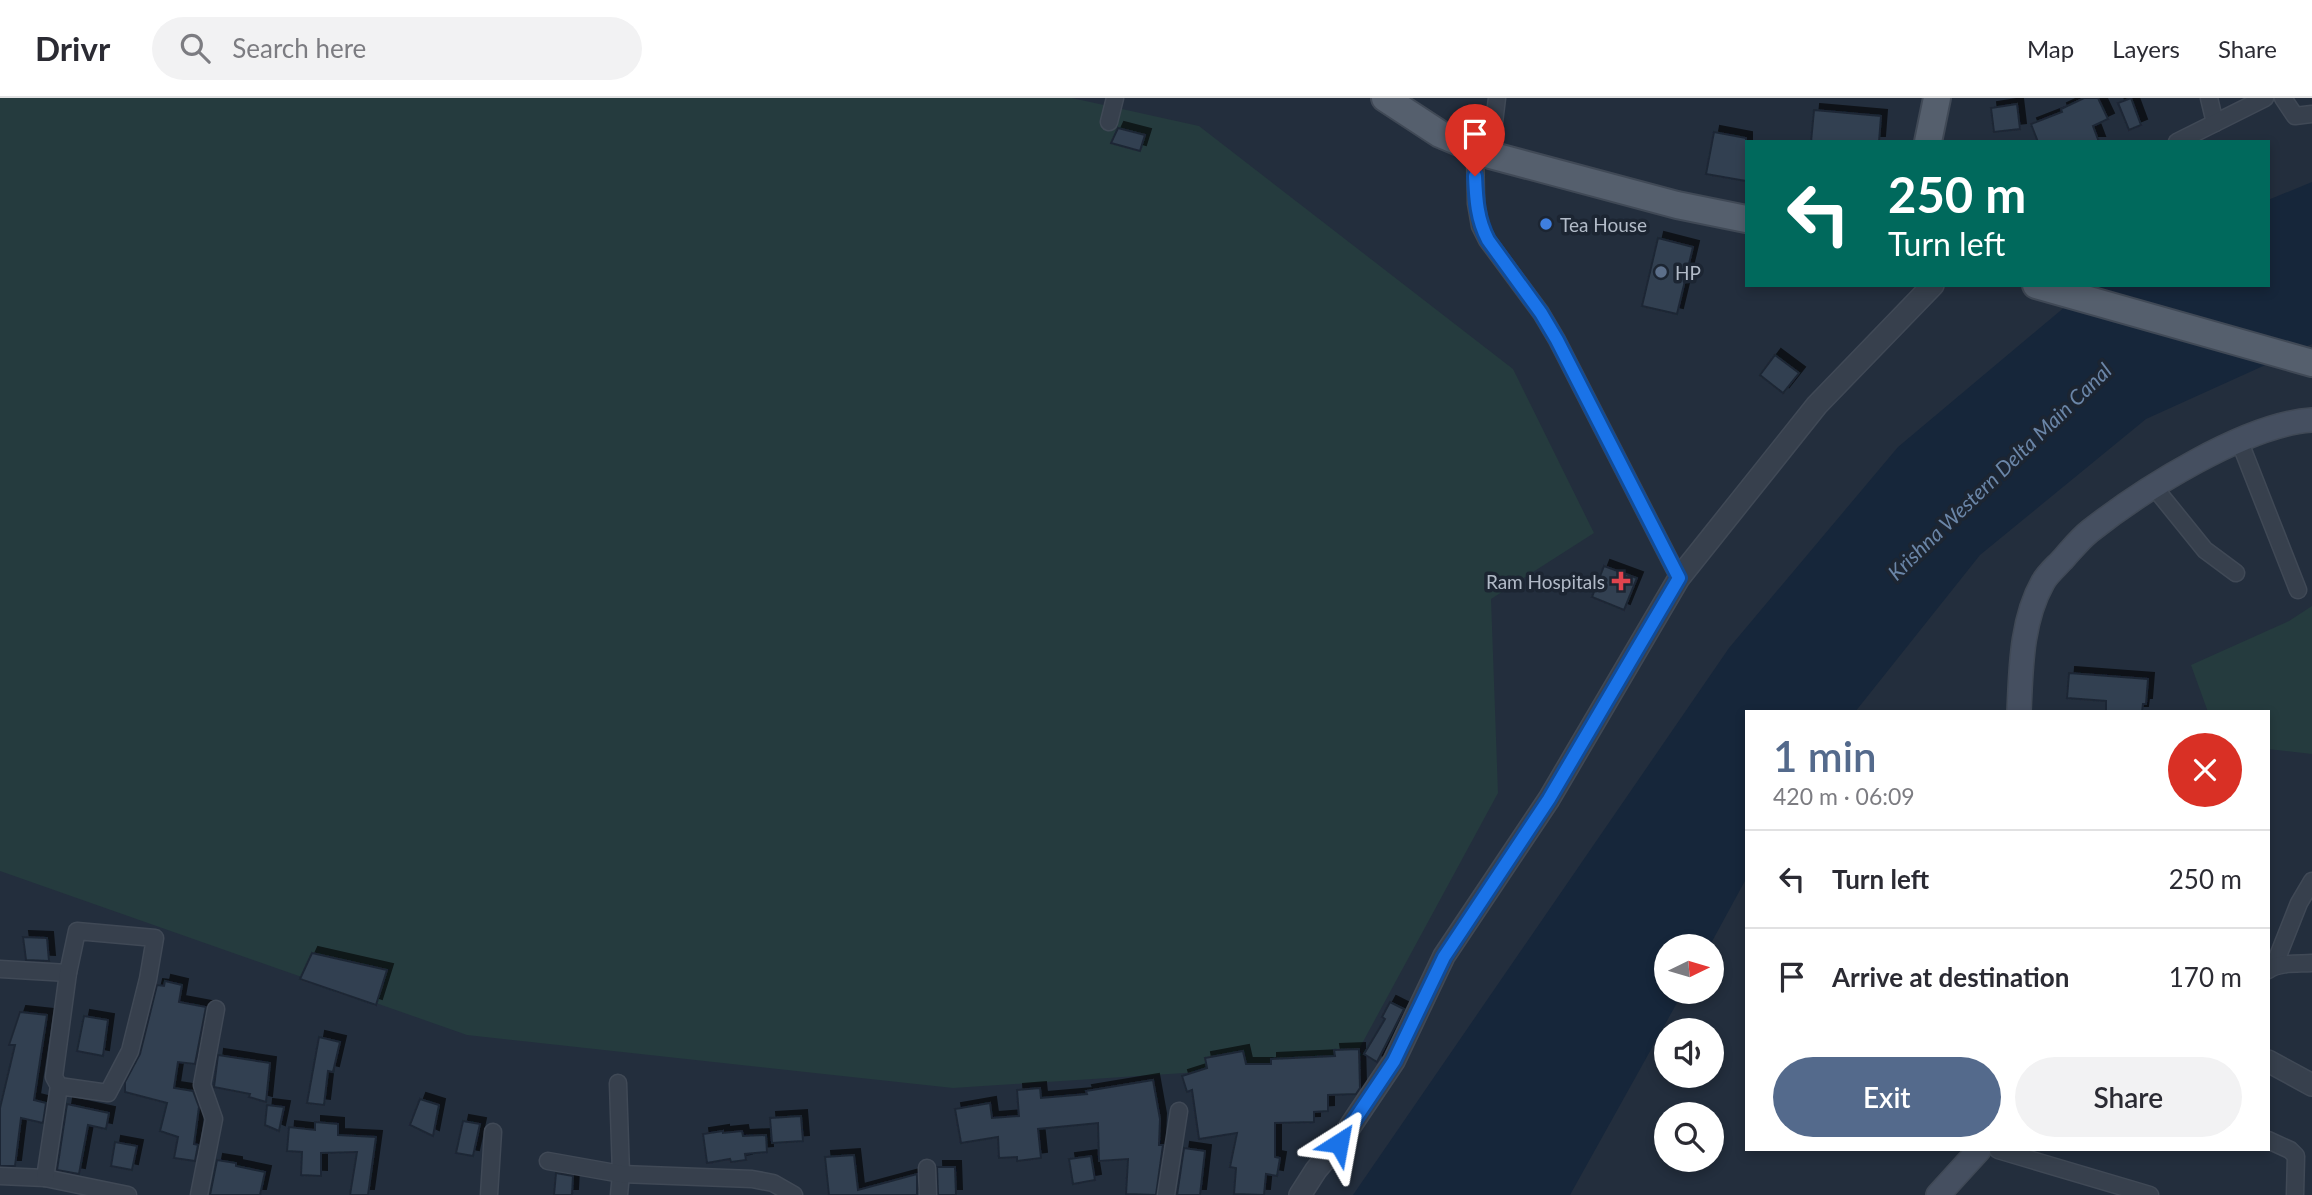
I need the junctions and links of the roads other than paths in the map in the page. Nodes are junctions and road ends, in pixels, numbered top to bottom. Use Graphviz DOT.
graph roads {
  1 [pos="1115,98"];
  2 [pos="1385,98"];
  3 [pos="1497,98"];
  4 [pos="1937,98"];
  5 [pos="2209,98"];
  6 [pos="2265,98"];
  7 [pos="2283,98"];
  8 [pos="2312,114"];
  9 [pos="1109,122"];
  10 [pos="2210,131"];
  11 [pos="1928,140"];
  12 [pos="2183,140"];
  13 [pos="1482,152"];
  14 [pos="1745,219"];
  15 [pos="1931,287"];
  16 [pos="2045,287"];
  17 [pos="2312,363"];
  18 [pos="2312,420"];
  19 [pos="2239,440"];
  20 [pos="2154,487"];
  21 [pos="2236,573"];
  22 [pos="1679,578"];
  23 [pos="2298,590"];
  24 [pos="2019,710"];
  25 [pos="2312,881"];
  26 [pos="2312,963"];
  27 [pos="2271,968"];
  28 [pos="0,969"];
  29 [pos="68,974"];
  30 [pos="216,1009"];
  31 [pos="2270,1062"];
  32 [pos="618,1083"];
  33 [pos="2312,1085"];
  34 [pos="59,1086"];
  35 [pos="1179,1111"];
  36 [pos="494,1132"];
  37 [pos="2270,1141"];
  38 [pos="1978,1151"];
  39 [pos="2001,1151"];
  40 [pos="548,1161"];
  41 [pos="928,1168"];
  42 [pos="621,1174"];
  43 [pos="0,1176"];
  44 [pos="45,1178"];
  45 [pos="128,1195"];
  46 [pos="199,1195"];
  47 [pos="489,1195"];
  48 [pos="619,1195"];
  49 [pos="794,1195"];
  50 [pos="928,1195"];
  51 [pos="1166,1195"];
  52 [pos="1300,1195"];
  53 [pos="1938,1195"];
  54 [pos="2150,1195"];
  55 [pos="2295,1195"];
  1 -- 9 [label="street"];
  2 -- 13 [label="main road"];
  3 -- 13 [label="street"];
  4 -- 11 [label="main road"];
  5 -- 10 [label="street"];
  6 -- 10 [label="street"];
  7 -- 8 [label="street"];
  10 -- 12 [label="street"];
  13 -- 14 [label="main road"];
  13 -- 22 [label="street"];
  15 -- 22 [label="street"];
  16 -- 17 [label="main road"];
  18 -- 19 [label="main road"];
  19 -- 20 [label="main road"];
  19 -- 23 [label="street"];
  20 -- 21 [label="street"];
  20 -- 24 [label="main road"];
  22 -- 52 [label="street"];
  25 -- 27 [label="street"];
  26 -- 27 [label="street"];
  28 -- 29 [label="street"];
  29 -- 34 [label="street"];
  29 -- 34 [label="street"];
  30 -- 46 [label="street"];
  31 -- 33 [label="street"];
  32 -- 42 [label="street"];
  34 -- 44 [label="street"];
  35 -- 51 [label="street"];
  36 -- 47 [label="street"];
  37 -- 55 [label="street"];
  38 -- 53 [label="main road"];
  39 -- 54 [label="street"];
  40 -- 42 [label="street"];
  41 -- 50 [label="street"];
  42 -- 48 [label="street"];
  42 -- 49 [label="street"];
  43 -- 44 [label="street"];
  44 -- 45 [label="street"];
}
